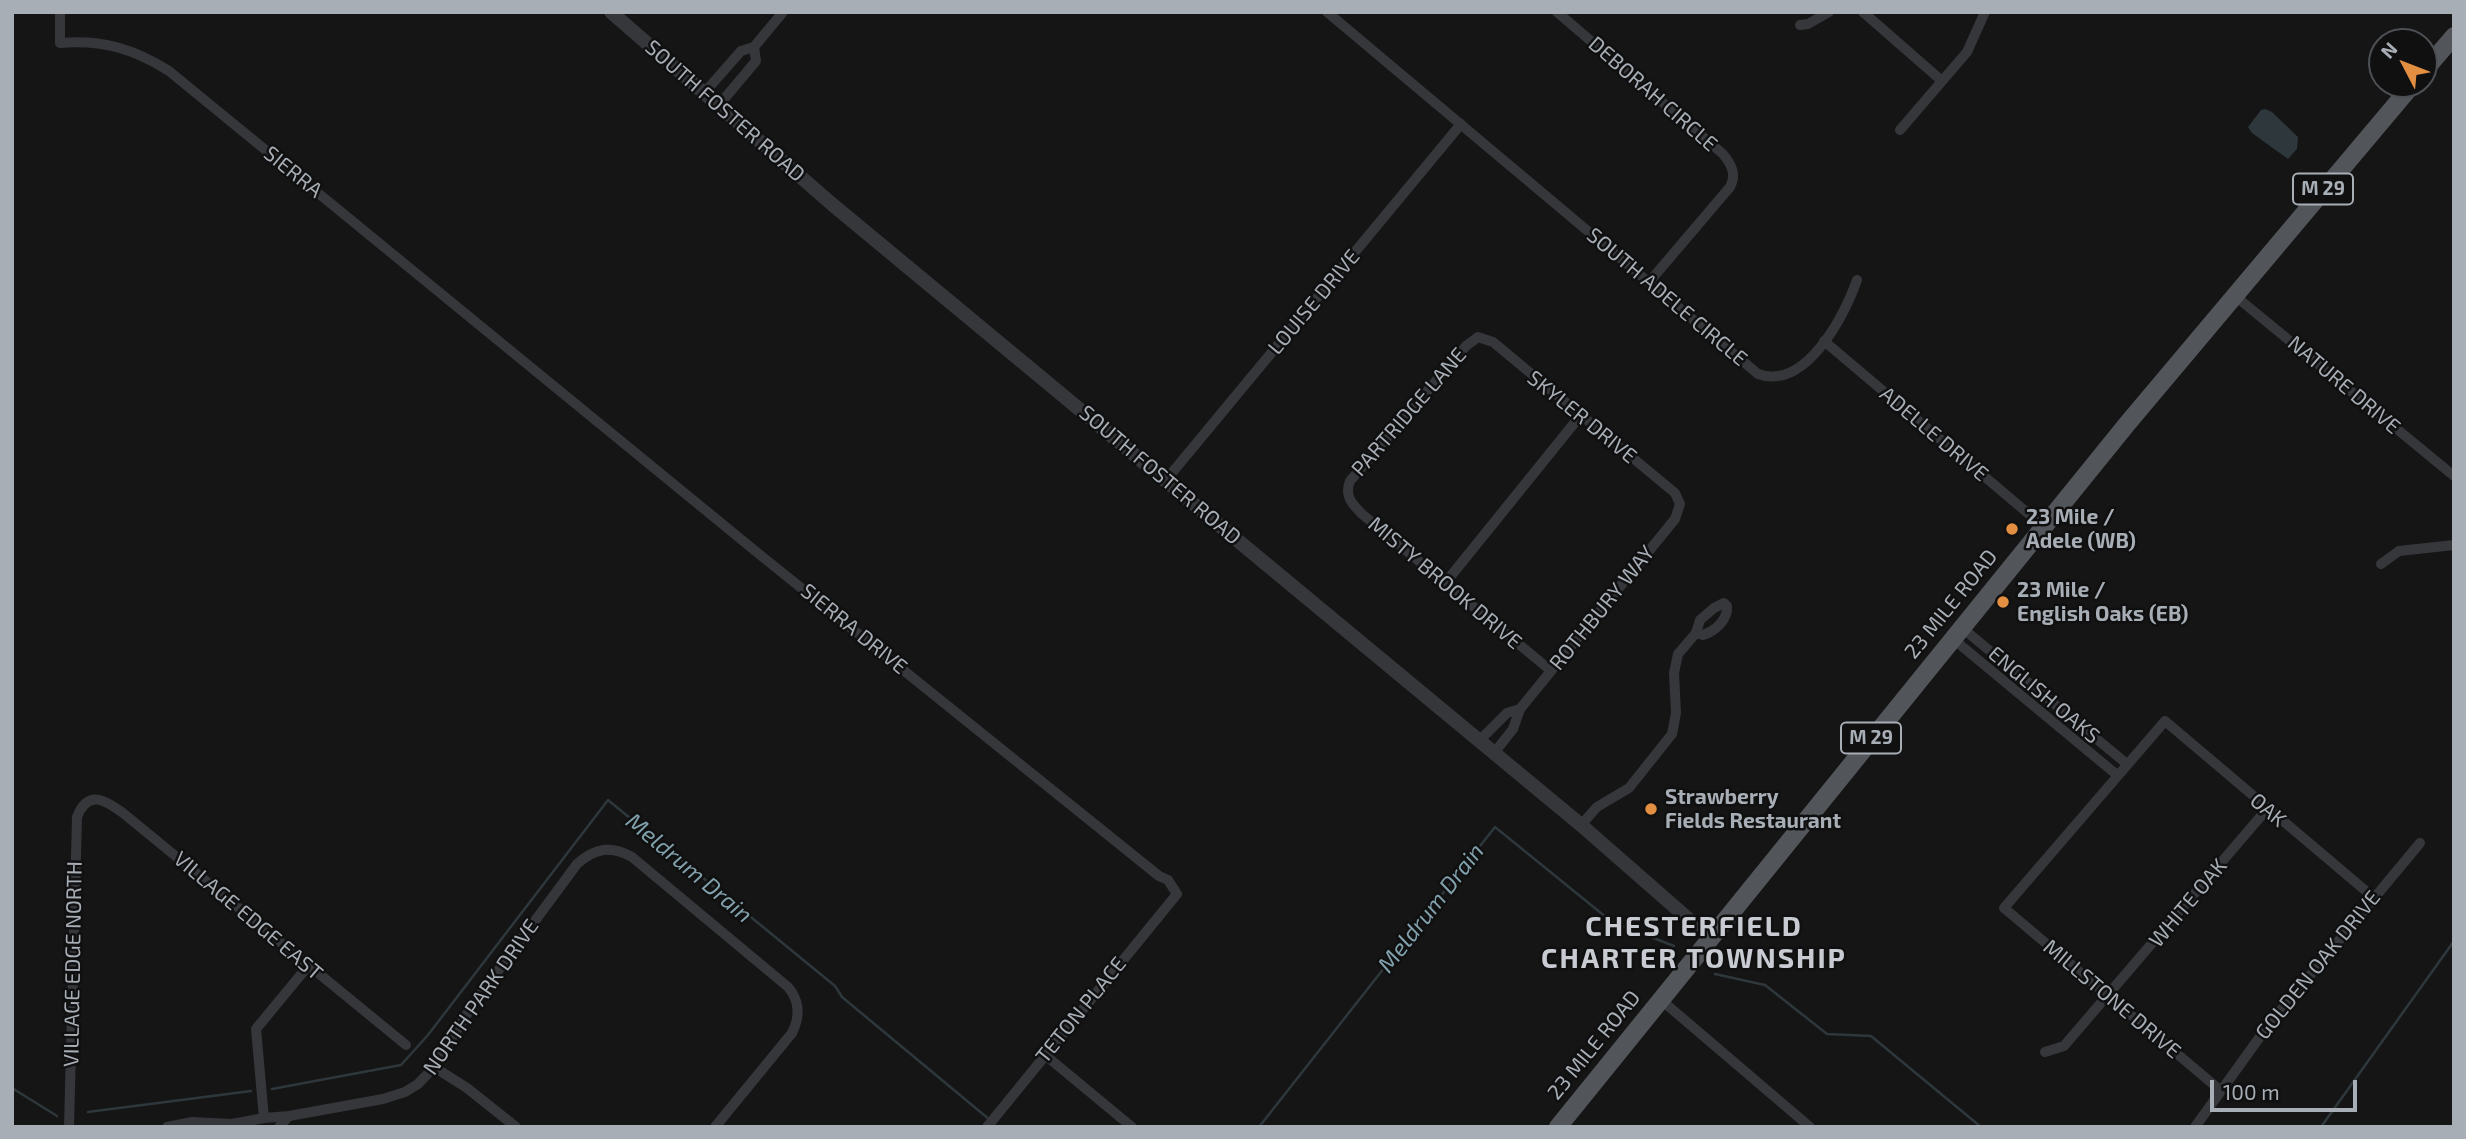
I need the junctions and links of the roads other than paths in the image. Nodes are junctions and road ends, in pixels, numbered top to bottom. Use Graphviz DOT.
graph roads {
  1 [pos="60,12"];
  2 [pos="611,12"];
  3 [pos="783,12"];
  4 [pos="1327,12"];
  5 [pos="1557,12"];
  6 [pos="1829,12"];
  7 [pos="1863,12"];
  8 [pos="1985,12"];
  9 [pos="1800,25"];
  10 [pos="2454,36"];
  11 [pos="754,47"];
  12 [pos="2438,55"];
  13 [pos="1942,81"];
  14 [pos="705,92"];
  15 [pos="2401,98"];
  16 [pos="719,105"];
  17 [pos="1461,124"];
  18 [pos="1900,130"];
  19 [pos="1857,280"];
  20 [pos="1650,281"];
  21 [pos="2234,295"];
  22 [pos="1478,337"];
  23 [pos="1824,341"];
  24 [pos="530,365"];
  25 [pos="1580,416"];
  26 [pos="2454,476"];
  27 [pos="1166,480"];
  28 [pos="1347,491"];
  29 [pos="1680,504"];
  30 [pos="2043,526"];
  31 [pos="2454,545"];
  32 [pos="2381,564"];
  33 [pos="1446,582"];
  34 [pos="1957,632"];
  35 [pos="1696,633"];
  36 [pos="1550,670"];
  37 [pos="1520,709"];
  38 [pos="1479,741"];
  39 [pos="1494,753"];
  40 [pos="2127,764"];
  41 [pos="2117,775"];
  42 [pos="85,803"];
  43 [pos="2267,809"];
  44 [pos="1581,825"];
  45 [pos="2420,843"];
  46 [pos="1177,894"];
  47 [pos="2373,898"];
  48 [pos="1709,937"];
  49 [pos="308,966"];
  50 [pos="2108,997"];
  51 [pos="1660,999"];
  52 [pos="406,1045"];
  53 [pos="2045,1052"];
  54 [pos="1045,1055"];
  55 [pos="435,1067"];
  56 [pos="2220,1090"];
  57 [pos="289,1116"];
  58 [pos="264,1118"];
  59 [pos="234,1125"];
  60 [pos="69,1127"];
  61 [pos="167,1127"];
  62 [pos="279,1127"];
  63 [pos="516,1127"];
  64 [pos="715,1127"];
  65 [pos="987,1127"];
  66 [pos="1132,1127"];
  67 [pos="1558,1127"];
  68 [pos="1810,1127"];
  69 [pos="2195,1127"];
  1 -- 24 [label="street, SIERRA"];
  2 -- 14 [label="street, SOUTH FOSTER ROAD"];
  3 -- 11 [label="street"];
  4 -- 17 [label="street, SOUTH ADELE CIRCLE"];
  5 -- 20 [label="street, DEBORAH CIRCLE"];
  6 -- 9 [label="street"];
  7 -- 13 [label="street"];
  8 -- 13 [label="street"];
  10 -- 12 [label="main road"];
  11 -- 14 [label="street"];
  11 -- 16 [label="street"];
  13 -- 18 [label="street"];
  14 -- 16 [label="street, SOUTH FOSTER ROAD"];
  15 -- 21 [label="main road, 23 MILE ROAD / M 29"];
  16 -- 27 [label="street, SOUTH FOSTER ROAD"];
  17 -- 20 [label="street, SOUTH ADELE CIRCLE"];
  17 -- 27 [label="street, LOUISE DRIVE"];
  19 -- 23 [label="street, SOUTH ADELE CIRCLE"];
  20 -- 23 [label="street, SOUTH ADELE CIRCLE"];
  21 -- 26 [label="street, NATURE DRIVE"];
  21 -- 30 [label="main road, 23 MILE ROAD / M 29"];
  22 -- 25 [label="street, SKYLER DRIVE"];
  22 -- 28 [label="street, PARTRIDGE LANE"];
  23 -- 30 [label="street, ADELLE DRIVE"];
  24 -- 46 [label="street, SIERRA DRIVE"];
  25 -- 29 [label="street, SKYLER DRIVE"];
  25 -- 33 [label="street"];
  27 -- 38 [label="street, SOUTH FOSTER ROAD"];
  28 -- 33 [label="street, MISTY BROOK DRIVE"];
  29 -- 36 [label="street, ROTHBURY WAY"];
  30 -- 34 [label="main road, 23 MILE ROAD / M 29"];
  31 -- 32 [label="street"];
  33 -- 36 [label="street, MISTY BROOK DRIVE"];
  34 -- 40 [label="street, ENGLISH OAKS"];
  34 -- 41 [label="street, ENGLISH OAKS"];
  34 -- 48 [label="main road, 23 MILE ROAD / M 29"];
  35 -- 35 [label="street"];
  35 -- 44 [label="street"];
  36 -- 37 [label="street, ROTHBURY WAY"];
  37 -- 38 [label="street, ROTHBURY WAY"];
  37 -- 39 [label="street, ROTHBURY WAY"];
  38 -- 39 [label="street, SOUTH FOSTER ROAD"];
  39 -- 44 [label="street, SOUTH FOSTER ROAD"];
  40 -- 41 [label="street"];
  40 -- 43 [label="street, OAK"];
  41 -- 50 [label="street, MILLSTONE DRIVE"];
  42 -- 49 [label="street, VILLAGE EDGE EAST"];
  42 -- 60 [label="street, VILLAGE EDGE NORTH"];
  43 -- 47 [label="street, OAK"];
  43 -- 50 [label="street, WHITE OAK"];
  44 -- 48 [label="street, SOUTH FOSTER ROAD"];
  45 -- 47 [label="street, GOLDEN OAK DRIVE"];
  46 -- 54 [label="street, TETON PLACE"];
  47 -- 56 [label="street, GOLDEN OAK DRIVE"];
  48 -- 51 [label="main road, 23 MILE ROAD / M 29"];
  49 -- 52 [label="street, VILLAGE EDGE EAST"];
  49 -- 58 [label="street"];
  50 -- 53 [label="street, WHITE OAK"];
  50 -- 56 [label="street, MILLSTONE DRIVE"];
  51 -- 67 [label="main road, 23 MILE ROAD / M 29"];
  51 -- 68 [label="street"];
  54 -- 65 [label="street, TETON PLACE"];
  54 -- 66 [label="street"];
  55 -- 57 [label="street, NORTH PARK DRIVE"];
  55 -- 63 [label="street"];
  55 -- 64 [label="street, NORTH PARK DRIVE"];
  56 -- 69 [label="street, GOLDEN OAK DRIVE"];
  57 -- 58 [label="street, NORTH PARK DRIVE"];
  57 -- 62 [label="street"];
  58 -- 59 [label="street, NORTH PARK DRIVE"];
  59 -- 61 [label="street, NORTH PARK DRIVE"];
}
